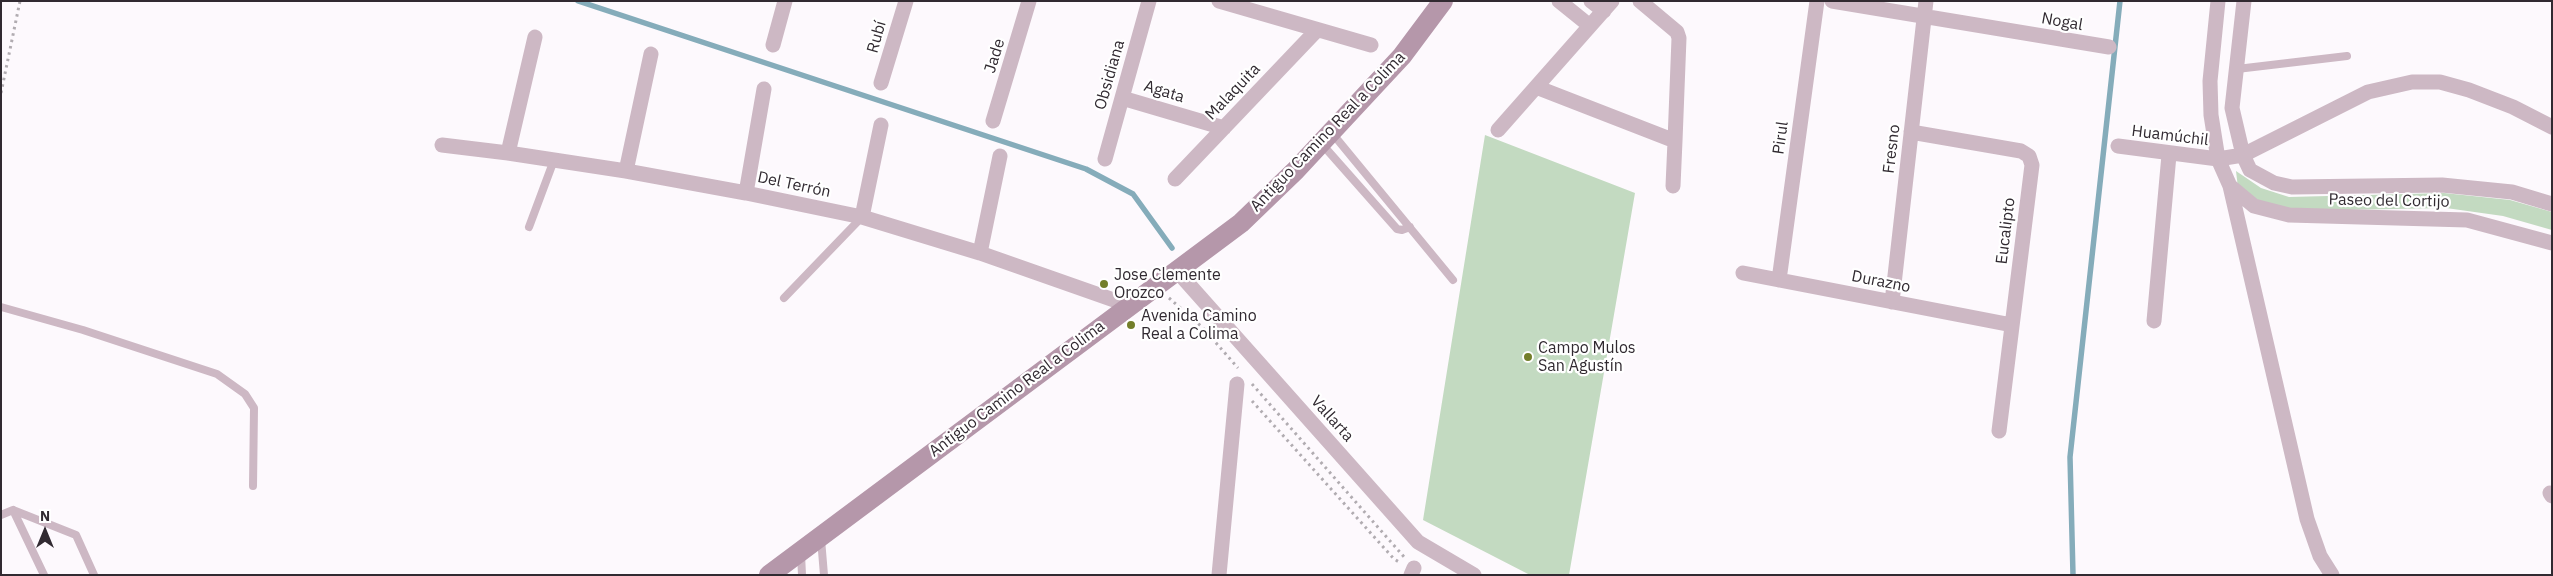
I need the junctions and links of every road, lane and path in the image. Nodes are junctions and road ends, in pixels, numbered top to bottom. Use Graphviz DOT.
graph roads {
  1 [pos="20,1"];
  2 [pos="786,1"];
  3 [pos="906,1"];
  4 [pos="1029,1"];
  5 [pos="1149,1"];
  6 [pos="1219,1"];
  7 [pos="1443,1"];
  8 [pos="1559,1"];
  9 [pos="1591,1"];
  10 [pos="1640,1"];
  11 [pos="1817,1"];
  12 [pos="1832,1"];
  13 [pos="2218,1"];
  14 [pos="2244,1"];
  15 [pos="1608,6"];
  16 [pos="1925,9"];
  17 [pos="1590,26"];
  18 [pos="1317,30"];
  19 [pos="535,37"];
  20 [pos="773,45"];
  21 [pos="1371,45"];
  22 [pos="2109,47"];
  23 [pos="651,54"];
  24 [pos="2347,56"];
  25 [pos="2237,69"];
  26 [pos="881,83"];
  27 [pos="1536,87"];
  28 [pos="764,89"];
  29 [pos="1,93"];
  30 [pos="1122,98"];
  31 [pos="993,121"];
  32 [pos="880,124"];
  33 [pos="2552,127"];
  34 [pos="1224,128"];
  35 [pos="1498,130"];
  36 [pos="1911,132"];
  37 [pos="1326,138"];
  38 [pos="1675,141"];
  39 [pos="442,146"];
  40 [pos="2118,146"];
  41 [pos="508,153"];
  42 [pos="2169,155"];
  43 [pos="2243,155"];
  44 [pos="1000,156"];
  45 [pos="1105,159"];
  46 [pos="2218,159"];
  47 [pos="554,160"];
  48 [pos="626,171"];
  49 [pos="1175,179"];
  50 [pos="1673,186"];
  51 [pos="2230,186"];
  52 [pos="746,192"];
  53 [pos="1381,192"];
  54 [pos="1370,200"];
  55 [pos="2552,204"];
  56 [pos="862,217"];
  57 [pos="529,227"];
  58 [pos="1410,227"];
  59 [pos="2552,243"];
  60 [pos="980,252"];
  61 [pos="1177,270"];
  62 [pos="1742,273"];
  63 [pos="1453,280"];
  64 [pos="1779,280"];
  65 [pos="1156,286"];
  66 [pos="784,298"];
  67 [pos="1892,302"];
  68 [pos="1128,304"];
  69 [pos="1,307"];
  70 [pos="2154,321"];
  71 [pos="2012,325"];
  72 [pos="1234,363"];
  73 [pos="1242,378"];
  74 [pos="1999,431"];
  75 [pos="252,486"];
  76 [pos="13,510"];
  77 [pos="1,515"];
  78 [pos="820,536"];
  79 [pos="800,552"];
  80 [pos="1413,571"];
  81 [pos="44,575"];
  82 [pos="94,575"];
  83 [pos="769,575"];
  84 [pos="802,575"];
  85 [pos="824,575"];
  86 [pos="1219,575"];
  87 [pos="1474,575"];
  88 [pos="2332,575"];
  1 -- 29 [label="path"];
  2 -- 20 [label="street"];
  3 -- 26 [label="street, Rubí"];
  4 -- 31 [label="street, Jade"];
  5 -- 30 [label="street, Obsidiana"];
  6 -- 18 [label="street"];
  7 -- 37 [label="main road, Antiguo Camino Real a Colima"];
  8 -- 17 [label="street"];
  9 -- 15 [label="street"];
  10 -- 38 [label="street"];
  11 -- 64 [label="street, Pirul"];
  12 -- 16 [label="street, Nogal"];
  13 -- 46 [label="street"];
  14 -- 25 [label="street"];
  15 -- 17 [label="street"];
  16 -- 22 [label="street, Nogal"];
  16 -- 36 [label="street, Fresno"];
  17 -- 27 [label="street"];
  18 -- 21 [label="street"];
  18 -- 34 [label="street, Malaquita"];
  19 -- 41 [label="street"];
  23 -- 48 [label="street"];
  24 -- 25 [label="lane"];
  25 -- 43 [label="street"];
  27 -- 35 [label="street"];
  27 -- 38 [label="street"];
  28 -- 52 [label="street"];
  30 -- 34 [label="street, Agata"];
  30 -- 45 [label="street, Obsidiana"];
  32 -- 56 [label="street"];
  33 -- 43 [label="street, Huamúchil"];
  34 -- 49 [label="street, Malaquita"];
  36 -- 67 [label="street, Fresno"];
  36 -- 71 [label="street, Eucalipto"];
  37 -- 53 [label="lane"];
  37 -- 54 [label="lane"];
  37 -- 61 [label="main road, Antiguo Camino Real a Colima"];
  38 -- 50 [label="street"];
  39 -- 41 [label="street, Del Terrón"];
  40 -- 42 [label="street, Huamúchil"];
  41 -- 47 [label="street, Del Terrón"];
  42 -- 46 [label="street, Huamúchil"];
  42 -- 70 [label="street"];
  43 -- 46 [label="street, Huamúchil"];
  43 -- 55 [label="street, Paseo del Cortijo"];
  44 -- 60 [label="street"];
  46 -- 51 [label="street"];
  47 -- 48 [label="street, Del Terrón"];
  47 -- 57 [label="lane"];
  48 -- 52 [label="street, Del Terrón"];
  51 -- 59 [label="street, Paseo del Cortijo"];
  51 -- 88 [label="street"];
  52 -- 56 [label="street, Del Terrón"];
  53 -- 54 [label="lane"];
  53 -- 58 [label="lane"];
  54 -- 58 [label="lane"];
  56 -- 60 [label="street, Del Terrón"];
  56 -- 66 [label="lane"];
  58 -- 63 [label="lane"];
  60 -- 68 [label="street, Del Terrón"];
  61 -- 65 [label="main road, Antiguo Camino Real a Colima"];
  61 -- 87 [label="street, Vallarta"];
  62 -- 64 [label="street, Durazno"];
  64 -- 67 [label="street, Durazno"];
  65 -- 68 [label="main road, Antiguo Camino Real a Colima"];
  65 -- 72 [label="path"];
  67 -- 71 [label="street, Durazno"];
  68 -- 78 [label="main road, Antiguo Camino Real a Colima"];
  69 -- 75 [label="lane"];
  71 -- 74 [label="street, Eucalipto"];
  72 -- 73 [label="path"];
  72 -- 73 [label="path"];
  73 -- 80 [label="path"];
  73 -- 80 [label="path"];
  73 -- 86 [label="street"];
  76 -- 77 [label="lane"];
  76 -- 81 [label="lane"];
  76 -- 82 [label="lane"];
  78 -- 79 [label="main road, Antiguo Camino Real a Colima"];
  78 -- 85 [label="lane"];
  79 -- 83 [label="main road, Antiguo Camino Real a Colima"];
  79 -- 84 [label="lane"];
}
